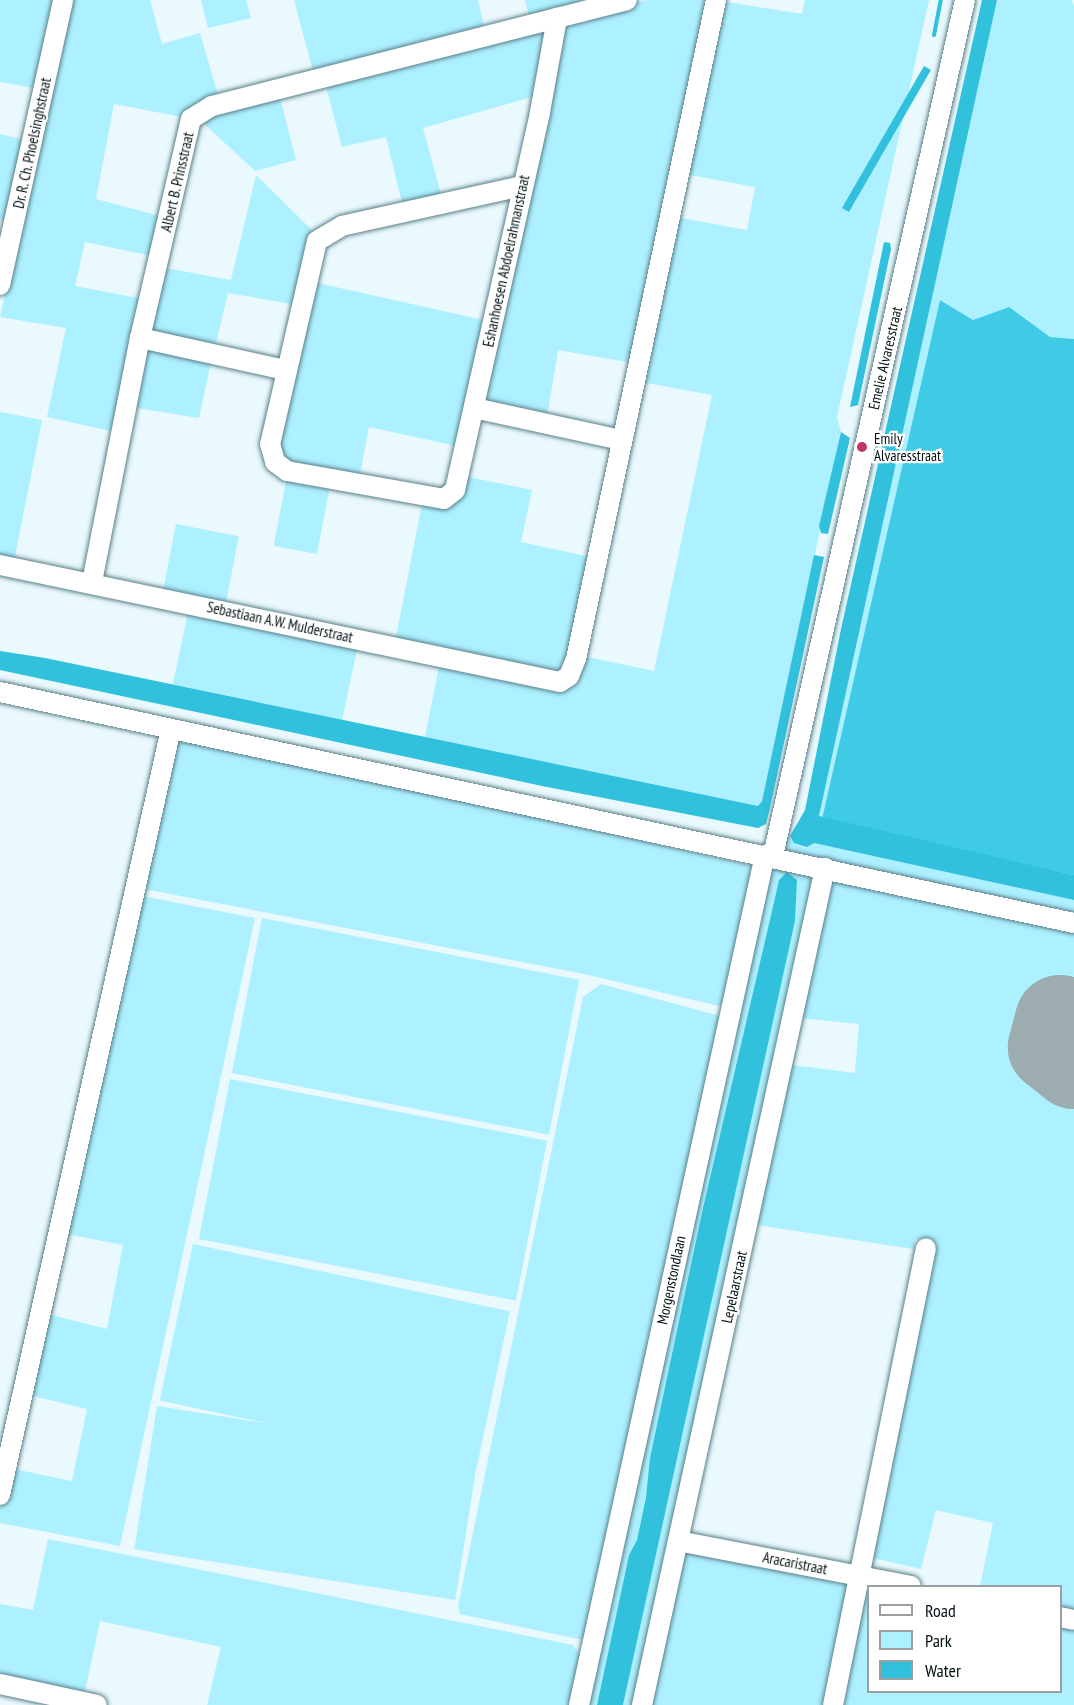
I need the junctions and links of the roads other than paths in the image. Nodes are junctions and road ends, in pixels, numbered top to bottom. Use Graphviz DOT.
graph roads {
  1 [pos="63,0"];
  2 [pos="627,0"];
  3 [pos="716,0"];
  4 [pos="965,0"];
  5 [pos="557,18"];
  6 [pos="522,186"];
  7 [pos="0,285"];
  8 [pos="140,338"];
  9 [pos="286,370"];
  10 [pos="474,408"];
  11 [pos="621,440"];
  12 [pos="0,565"];
  13 [pos="92,582"];
  14 [pos="0,692"];
  15 [pos="171,729"];
  16 [pos="769,856"];
  17 [pos="825,868"];
  18 [pos="1074,923"];
  19 [pos="926,1248"];
  20 [pos="0,1495"];
  21 [pos="678,1540"];
  22 [pos="860,1576"];
  23 [pos="902,1585"];
  24 [pos="0,1684"];
  25 [pos="97,1705"];
  26 [pos="579,1705"];
  27 [pos="642,1705"];
  28 [pos="833,1705"];
  1 -- 7 [label="street, Dr. R. Ch. Phoelsinghstraat"];
  2 -- 5 [label="street, Albert B. Prinsstraat"];
  3 -- 11 [label="street"];
  4 -- 16 [label="street, Emelie Alvaresstraat"];
  5 -- 6 [label="street, Eshanhoesen Abdoelrahmanstraat"];
  5 -- 8 [label="street, Albert B. Prinsstraat"];
  6 -- 9 [label="street"];
  6 -- 10 [label="street, Eshanhoesen Abdoelrahmanstraat"];
  8 -- 9 [label="street"];
  8 -- 13 [label="street, Albert B. Prinsstraat"];
  9 -- 10 [label="street, Eshanhoesen Abdoelrahmanstraat"];
  10 -- 11 [label="street"];
  11 -- 13 [label="street, Sebastiaan A.W. Mulderstraat"];
  12 -- 13 [label="street, Sebastiaan A.W. Mulderstraat"];
  14 -- 15 [label="street"];
  15 -- 16 [label="street"];
  15 -- 20 [label="street"];
  16 -- 17 [label="street"];
  16 -- 26 [label="street, Morgenstondlaan"];
  17 -- 18 [label="street"];
  17 -- 21 [label="street, Lepelaarstraat"];
  19 -- 22 [label="street"];
  21 -- 22 [label="street, Aracaristraat"];
  21 -- 27 [label="street, Lepelaarstraat"];
  22 -- 23 [label="street, Aracaristraat"];
  22 -- 28 [label="street"];
  24 -- 25 [label="street"];
}
